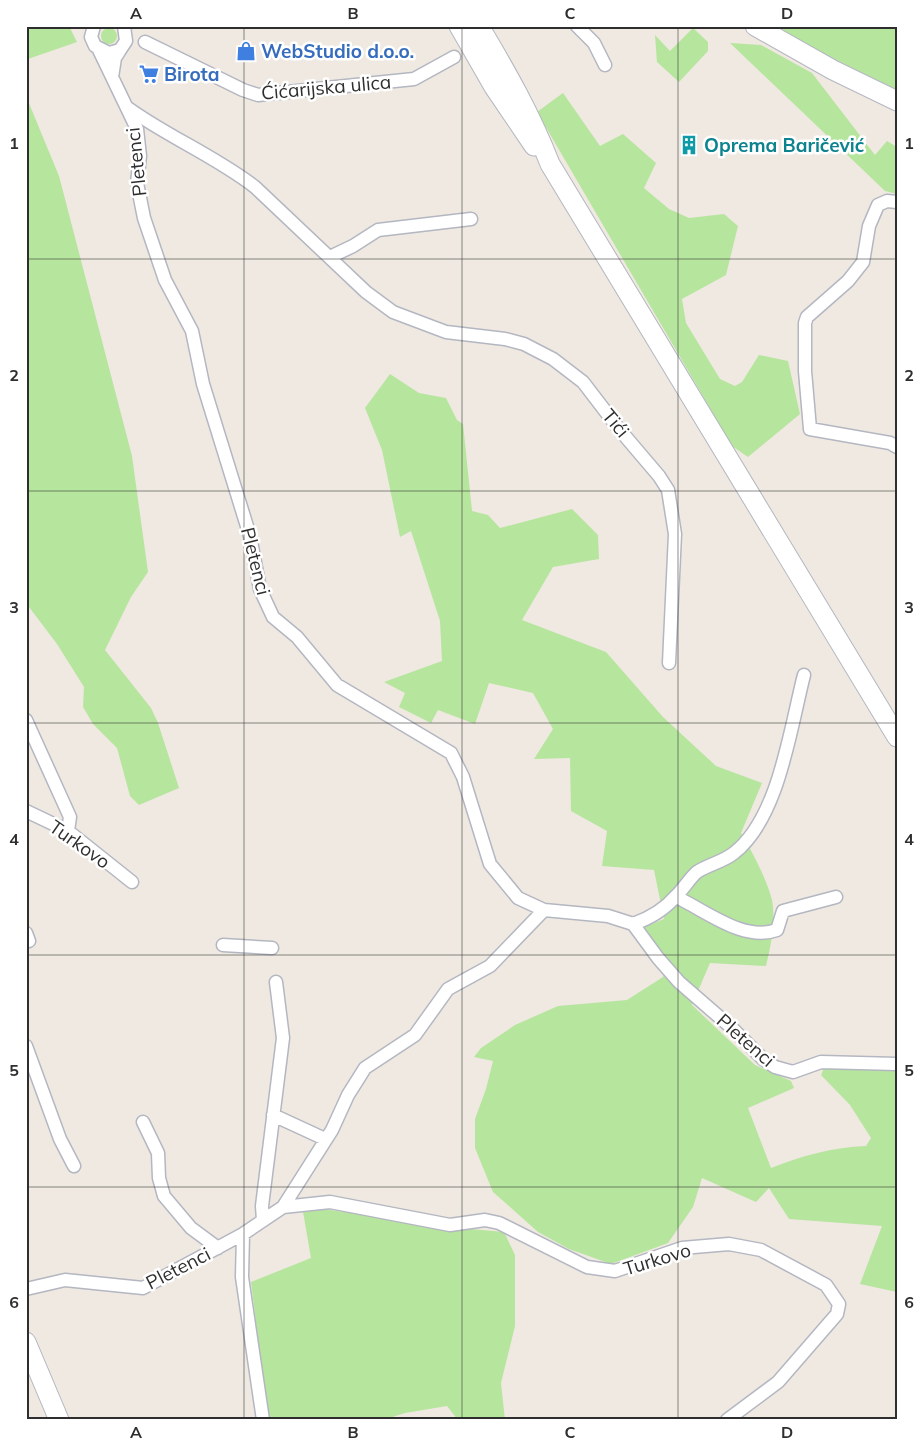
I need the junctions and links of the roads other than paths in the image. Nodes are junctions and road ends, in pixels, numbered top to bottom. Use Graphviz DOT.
graph roads {
  1 [pos="125,26"];
  2 [pos="459,26"];
  3 [pos="479,26"];
  4 [pos="577,26"];
  5 [pos="755,26"];
  6 [pos="91,30"];
  7 [pos="145,42"];
  8 [pos="122,48"];
  9 [pos="99,50"];
  10 [pos="454,57"];
  11 [pos="606,65"];
  12 [pos="112,77"];
  13 [pos="897,101"];
  14 [pos="126,107"];
  15 [pos="550,164"];
  16 [pos="897,202"];
  17 [pos="472,219"];
  18 [pos="330,257"];
  19 [pos="393,312"];
  20 [pos="897,447"];
  21 [pos="669,663"];
  22 [pos="804,676"];
  23 [pos="26,720"];
  24 [pos="897,736"];
  25 [pos="26,811"];
  26 [pos="68,831"];
  27 [pos="132,882"];
  28 [pos="836,896"];
  29 [pos="676,897"];
  30 [pos="544,910"];
  31 [pos="634,924"];
  32 [pos="223,945"];
  33 [pos="272,948"];
  34 [pos="276,982"];
  35 [pos="26,1046"];
  36 [pos="897,1064"];
  37 [pos="274,1115"];
  38 [pos="143,1122"];
  39 [pos="325,1139"];
  40 [pos="74,1166"];
  41 [pos="283,1207"];
  42 [pos="263,1220"];
  43 [pos="486,1220"];
  44 [pos="243,1234"];
  45 [pos="218,1248"];
  46 [pos="26,1289"];
  47 [pos="26,1342"];
  48 [pos="59,1420"];
  49 [pos="263,1420"];
  50 [pos="727,1420"];
  1 -- 7 [label="street, Ćićarijska ulica"];
  1 -- 8 [label="street"];
  2 -- 15 [label="main road"];
  3 -- 15 [label="main road"];
  4 -- 11 [label="street"];
  5 -- 13 [label="main road"];
  6 -- 9 [label="street, Pletenci"];
  7 -- 8 [label="street"];
  7 -- 10 [label="street, Ćićarijska ulica"];
  8 -- 9 [label="street"];
  8 -- 12 [label="street"];
  9 -- 12 [label="street, Pletenci"];
  12 -- 14 [label="street, Pletenci"];
  14 -- 18 [label="street, Pletenci"];
  14 -- 30 [label="street, Pletenci"];
  15 -- 24 [label="main road"];
  16 -- 20 [label="street"];
  17 -- 18 [label="street"];
  18 -- 19 [label="street, Pletenci"];
  19 -- 21 [label="street, Tići"];
  22 -- 29 [label="street"];
  23 -- 26 [label="street"];
  25 -- 26 [label="street, Turkovo"];
  26 -- 27 [label="street, Turkovo"];
  28 -- 29 [label="street"];
  29 -- 31 [label="street"];
  30 -- 31 [label="street, Pletenci"];
  30 -- 39 [label="street, Pletenci"];
  31 -- 36 [label="street, Pletenci"];
  32 -- 33 [label="street"];
  34 -- 37 [label="street"];
  35 -- 40 [label="street"];
  37 -- 39 [label="street"];
  37 -- 42 [label="street"];
  38 -- 45 [label="street"];
  39 -- 41 [label="street, Pletenci"];
  41 -- 42 [label="street, Pletenci"];
  41 -- 43 [label="street, Pletenci"];
  42 -- 44 [label="street, Pletenci"];
  43 -- 50 [label="street, Turkovo"];
  44 -- 45 [label="street, Pletenci"];
  44 -- 49 [label="street"];
  45 -- 46 [label="street, Pletenci"];
  47 -- 48 [label="main road"];
}
